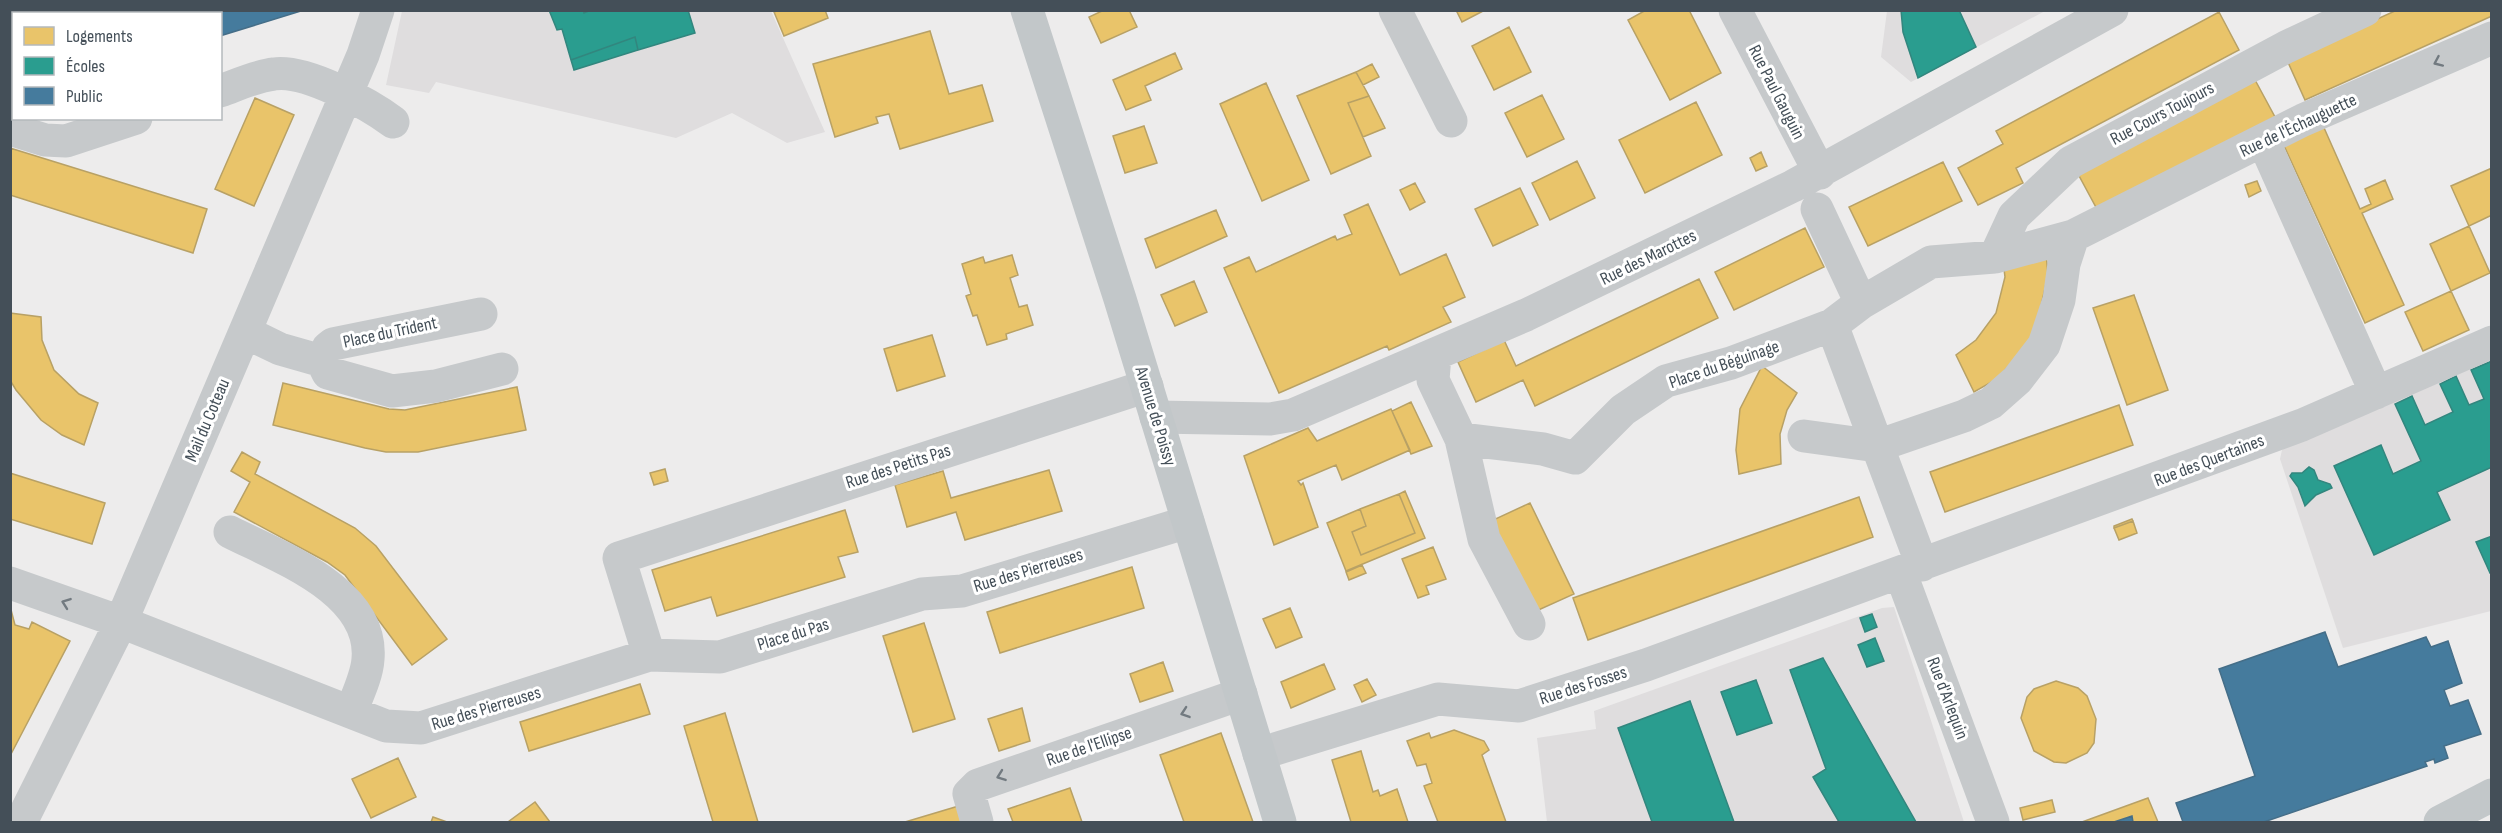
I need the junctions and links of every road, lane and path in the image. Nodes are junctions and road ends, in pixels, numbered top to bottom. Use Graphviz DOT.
graph roads {
  1 [pos="378,10"];
  2 [pos="1027,10"];
  3 [pos="1395,10"];
  4 [pos="1735,10"];
  5 [pos="2112,10"];
  6 [pos="2365,10"];
  7 [pos="2492,38"];
  8 [pos="222,90"];
  9 [pos="346,94"];
  10 [pos="130,120"];
  11 [pos="1451,121"];
  12 [pos="393,122"];
  13 [pos="10,129"];
  14 [pos="2263,140"];
  15 [pos="1820,173"];
  16 [pos="1817,209"];
  17 [pos="2073,236"];
  18 [pos="1995,257"];
  19 [pos="1861,303"];
  20 [pos="481,314"];
  21 [pos="1832,325"];
  22 [pos="244,332"];
  23 [pos="2492,342"];
  24 [pos="1435,355"];
  25 [pos="322,361"];
  26 [pos="502,369"];
  27 [pos="1147,386"];
  28 [pos="2376,393"];
  29 [pos="1156,417"];
  30 [pos="1804,436"];
  31 [pos="1461,438"];
  32 [pos="1877,446"];
  33 [pos="1188,522"];
  34 [pos="230,532"];
  35 [pos="1911,559"];
  36 [pos="10,583"];
  37 [pos="866,612"];
  38 [pos="121,622"];
  39 [pos="1529,624"];
  40 [pos="649,655"];
  41 [pos="720,657"];
  42 [pos="1241,694"];
  43 [pos="351,712"];
  44 [pos="1259,754"];
  45 [pos="2492,795"];
  46 [pos="2492,812"];
  47 [pos="21,822"];
  48 [pos="977,822"];
  49 [pos="1280,822"];
  50 [pos="1993,822"];
  51 [pos="2440,822"];
  52 [pos="2472,822"];
  1 -- 9 [label="street, Mail du Coteau"];
  2 -- 27 [label="main road, Avenue de Poissy"];
  3 -- 11 [label="street"];
  4 -- 15 [label="street, Rue Paul Gauguin"];
  5 -- 15 [label="street, Rue des Marottes"];
  6 -- 18 [label="street, Rue Cours Toujours"];
  7 -- 14 [label="street, Rue de l'Échauguette, one-way"];
  8 -- 9 [label="street"];
  9 -- 12 [label="street"];
  9 -- 22 [label="street, Mail du Coteau"];
  10 -- 13 [label="street"];
  14 -- 17 [label="street, Rue de l'Échauguette"];
  14 -- 28 [label="street"];
  15 -- 24 [label="street, Rue des Marottes"];
  16 -- 19 [label="street"];
  17 -- 18 [label="street, Place du Béguinage"];
  17 -- 32 [label="street"];
  18 -- 19 [label="street, Place du Béguinage"];
  19 -- 21 [label="street, Place du Béguinage"];
  20 -- 25 [label="street, Place du Trident"];
  21 -- 31 [label="street, Place du Béguinage"];
  21 -- 32 [label="street"];
  22 -- 25 [label="street"];
  22 -- 38 [label="street, Mail du Coteau"];
  23 -- 28 [label="street, Rue des Quertaines"];
  24 -- 29 [label="street, Rue des Marottes"];
  24 -- 31 [label="street"];
  25 -- 26 [label="street, Place du Trident"];
  27 -- 29 [label="main road, Avenue de Poissy"];
  27 -- 40 [label="street, Rue des Petits Pas"];
  28 -- 35 [label="street, Rue des Quertaines"];
  29 -- 33 [label="main road, Avenue de Poissy"];
  30 -- 32 [label="street"];
  31 -- 39 [label="street"];
  32 -- 35 [label="street"];
  33 -- 37 [label="street, Rue des Pierreuses"];
  33 -- 42 [label="main road, Avenue de Poissy"];
  34 -- 43 [label="street"];
  35 -- 44 [label="street, Rue des Fosses"];
  35 -- 50 [label="street, Rue d'Arlequin"];
  38 -- 36 [label="street, Rue des Pierreuses, one-way"];
  37 -- 41 [label="street, Place du Pas"];
  38 -- 43 [label="street, Rue des Pierreuses"];
  38 -- 47 [label="street, Mail du Coteau"];
  40 -- 41 [label="street, Rue des Pierreuses"];
  40 -- 43 [label="street, Rue des Pierreuses"];
  42 -- 44 [label="main road, Avenue de Poissy"];
  42 -- 48 [label="street, Rue de l'Ellipse, one-way"];
  44 -- 49 [label="main road, Avenue de Poissy"];
  45 -- 51 [label="main road"];
  46 -- 52 [label="main road"];
}
